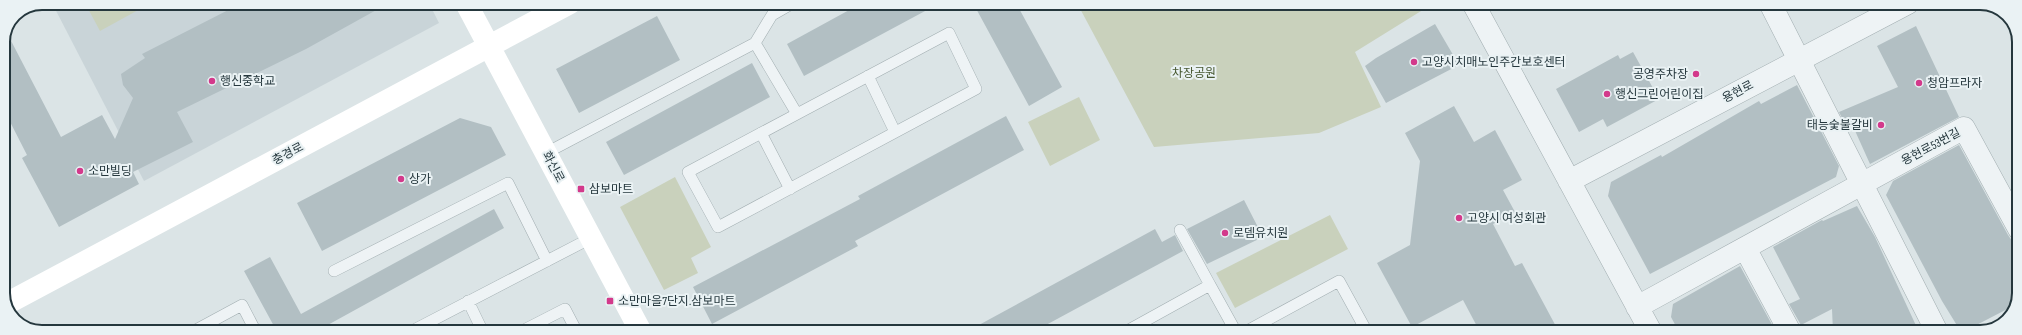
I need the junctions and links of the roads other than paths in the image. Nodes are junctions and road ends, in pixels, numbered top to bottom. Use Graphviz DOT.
graph roads {
  1 [pos="470,10"];
  2 [pos="557,10"];
  3 [pos="781,10"];
  4 [pos="1477,10"];
  5 [pos="1774,10"];
  6 [pos="1895,10"];
  7 [pos="755,43"];
  8 [pos="489,46"];
  9 [pos="1799,60"];
  10 [pos="868,76"];
  11 [pos="797,114"];
  12 [pos="895,132"];
  13 [pos="761,133"];
  14 [pos="546,153"];
  15 [pos="1569,181"];
  16 [pos="1861,184"];
  17 [pos="790,189"];
  18 [pos="2012,216"];
  19 [pos="1180,230"];
  20 [pos="591,238"];
  21 [pos="1746,248"];
  22 [pos="547,261"];
  23 [pos="334,271"];
  24 [pos="1210,285"];
  25 [pos="11,301"];
  26 [pos="468,301"];
  27 [pos="1637,307"];
  28 [pos="205,325"];
  29 [pos="252,325"];
  30 [pos="423,325"];
  31 [pos="480,325"];
  32 [pos="534,325"];
  33 [pos="572,325"];
  34 [pos="637,325"];
  35 [pos="1138,325"];
  36 [pos="1232,325"];
  37 [pos="1258,325"];
  38 [pos="1362,325"];
  39 [pos="1647,325"];
  40 [pos="1786,325"];
  41 [pos="1932,325"];
  1 -- 8 [label="main road, 화신로"];
  2 -- 8 [label="main road, 충경로"];
  3 -- 7 [label="lane"];
  4 -- 15 [label="street"];
  5 -- 9 [label="street"];
  6 -- 9 [label="street, 용현로"];
  7 -- 11 [label="lane"];
  7 -- 14 [label="lane"];
  8 -- 14 [label="main road, 화신로"];
  8 -- 25 [label="main road, 충경로"];
  9 -- 15 [label="street, 용현로"];
  9 -- 16 [label="street"];
  10 -- 11 [label="lane"];
  10 -- 12 [label="lane"];
  10 -- 12 [label="lane"];
  11 -- 13 [label="lane"];
  12 -- 17 [label="lane"];
  13 -- 17 [label="lane"];
  13 -- 17 [label="lane"];
  14 -- 20 [label="main road, 화신로"];
  15 -- 27 [label="street"];
  16 -- 18 [label="street, 용현로53번길"];
  16 -- 21 [label="street, 용현로53번길"];
  16 -- 41 [label="street"];
  19 -- 24 [label="lane"];
  20 -- 22 [label="lane"];
  20 -- 34 [label="main road, 화신로"];
  21 -- 27 [label="street, 용현로53번길"];
  21 -- 40 [label="street"];
  22 -- 23 [label="lane"];
  22 -- 26 [label="lane"];
  24 -- 35 [label="lane"];
  24 -- 36 [label="lane"];
  26 -- 30 [label="lane"];
  26 -- 31 [label="lane"];
  27 -- 39 [label="street"];
  28 -- 29 [label="lane"];
  32 -- 33 [label="lane"];
  37 -- 38 [label="lane"];
}
